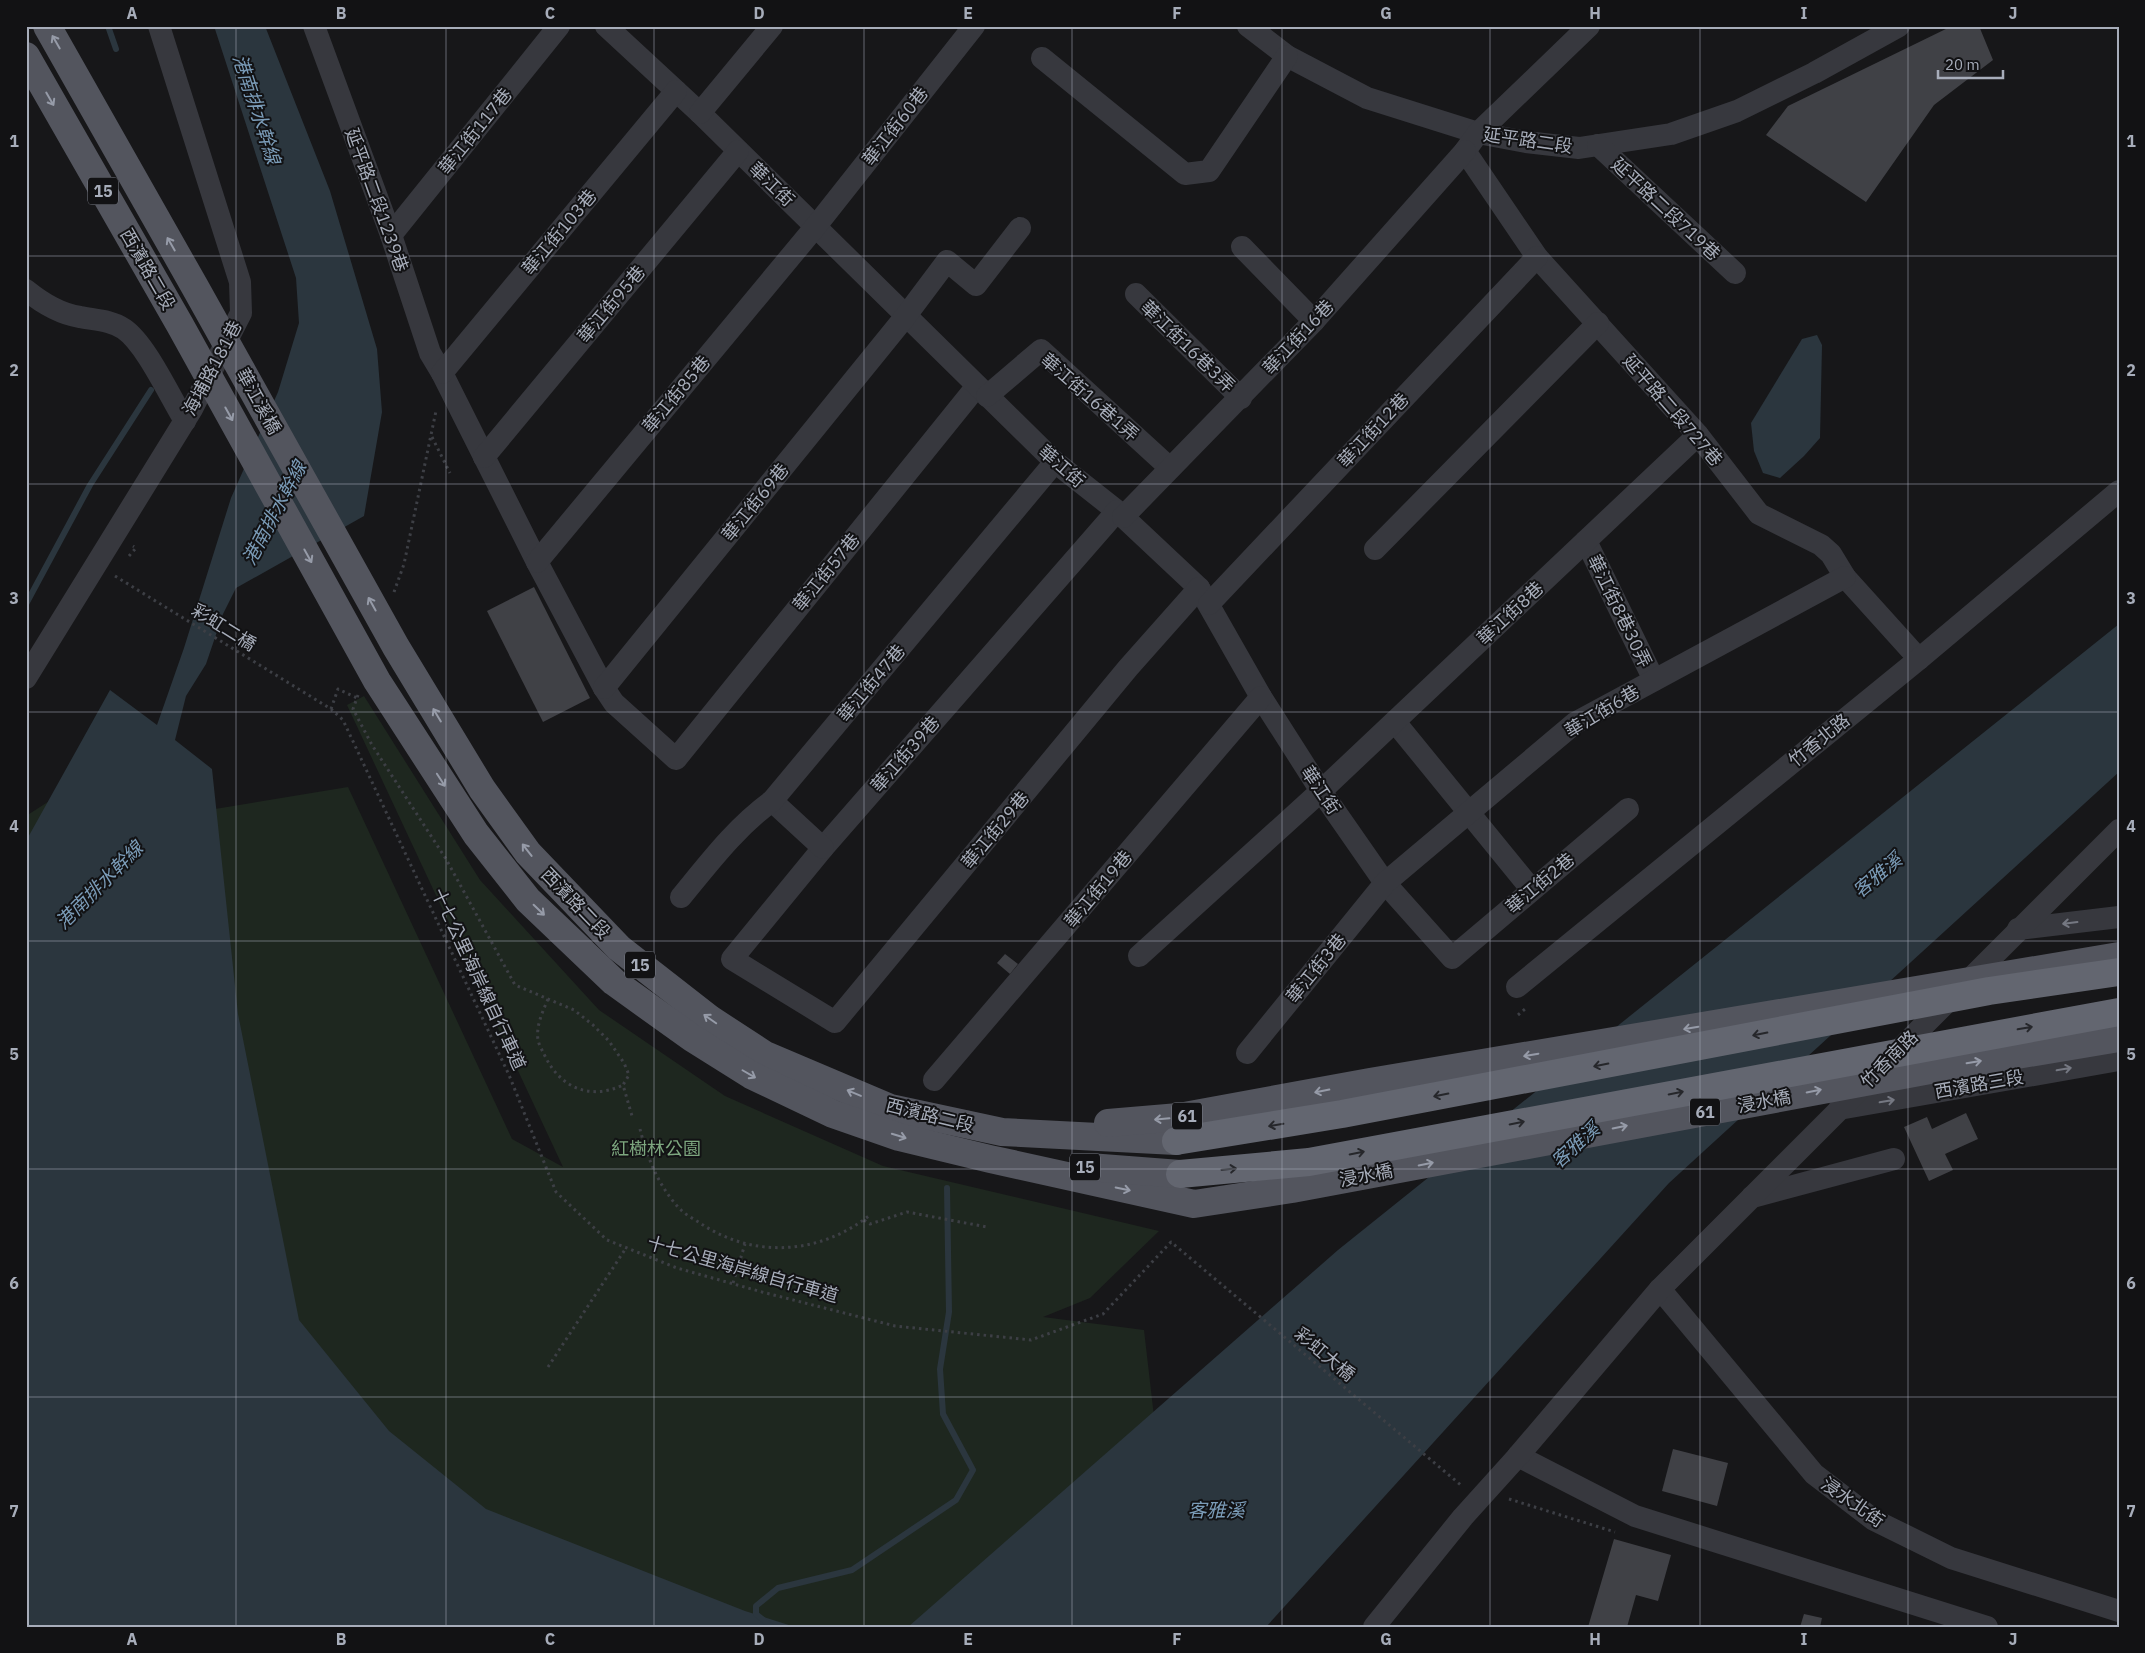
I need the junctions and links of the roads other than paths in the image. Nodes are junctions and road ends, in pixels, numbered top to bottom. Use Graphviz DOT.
graph roads {
  1 [pos="47,26"];
  2 [pos="159,26"];
  3 [pos="314,26"];
  4 [pos="559,26"];
  5 [pos="606,26"];
  6 [pos="772,26"];
  7 [pos="974,26"];
  8 [pos="1248,26"];
  9 [pos="1589,26"];
  10 [pos="1899,26"];
  11 [pos="26,56"];
  12 [pos="1287,56"];
  13 [pos="1042,58"];
  14 [pos="676,91"];
  15 [pos="700,113"];
  16 [pos="1472,142"];
  17 [pos="1598,145"];
  18 [pos="738,151"];
  19 [pos="816,226"];
  20 [pos="1020,228"];
  21 [pos="392,235"];
  22 [pos="1242,248"];
  23 [pos="1538,257"];
  24 [pos="1735,273"];
  25 [pos="195,287"];
  26 [pos="26,290"];
  27 [pos="1136,294"];
  28 [pos="905,317"];
  29 [pos="1314,321"];
  30 [pos="1598,323"];
  31 [pos="180,325"];
  32 [pos="442,373"];
  33 [pos="982,391"];
  34 [pos="1241,398"];
  35 [pos="184,421"];
  36 [pos="1698,435"];
  37 [pos="484,457"];
  38 [pos="1055,462"];
  39 [pos="1170,468"];
  40 [pos="2119,491"];
  41 [pos="1120,514"];
  42 [pos="1586,541"];
  43 [pos="1374,549"];
  44 [pos="537,562"];
  45 [pos="1845,577"];
  46 [pos="1204,596"];
  47 [pos="396,647"];
  48 [pos="1918,659"];
  49 [pos="26,678"];
  50 [pos="1654,680"];
  51 [pos="604,688"];
  52 [pos="367,689"];
  53 [pos="1261,697"];
  54 [pos="1394,722"];
  55 [pos="676,759"];
  56 [pos="1321,791"];
  57 [pos="772,801"];
  58 [pos="1628,809"];
  59 [pos="1469,812"];
  60 [pos="2119,830"];
  61 [pos="823,848"];
  62 [pos="1385,883"];
  63 [pos="1532,890"];
  64 [pos="681,897"];
  65 [pos="2119,917"];
  66 [pos="2018,929"];
  67 [pos="1139,956"];
  68 [pos="2119,956"];
  69 [pos="1452,958"];
  70 [pos="2119,972"];
  71 [pos="778,987"];
  72 [pos="1517,987"];
  73 [pos="2119,1012"];
  74 [pos="2119,1038"];
  75 [pos="1247,1053"];
  76 [pos="2119,1060"];
  77 [pos="934,1080"];
  78 [pos="1838,1109"];
  79 [pos="1002,1132"];
  80 [pos="1176,1141"];
  81 [pos="1894,1159"];
  82 [pos="990,1160"];
  83 [pos="1180,1174"];
  84 [pos="1292,1189"];
  85 [pos="1751,1197"];
  86 [pos="1660,1289"];
  87 [pos="1518,1456"];
  88 [pos="2119,1611"];
  89 [pos="1374,1627"];
  90 [pos="1987,1627"];
  25 -- 1 [label="main road, 西濱路二段 / 15, one-way"];
  2 -- 35 [label="street, 海埔路181巷"];
  3 -- 21 [label="street, 延平路二段1239巷"];
  4 -- 21 [label="street, 華江街117巷"];
  5 -- 14 [label="street, 華江街"];
  6 -- 15 [label="street"];
  7 -- 19 [label="street, 華江街60巷"];
  8 -- 12 [label="street, 延平路二段"];
  9 -- 16 [label="street, 華江街16巷"];
  10 -- 17 [label="street, 延平路二段"];
  11 -- 31 [label="main road, 西濱路二段 / 15, one-way"];
  12 -- 13 [label="street"];
  12 -- 16 [label="street, 延平路二段"];
  14 -- 15 [label="street, 華江街"];
  14 -- 32 [label="street, 華江街103巷"];
  15 -- 18 [label="street, 華江街"];
  16 -- 17 [label="street, 延平路二段"];
  16 -- 23 [label="street, 延平路二段727巷"];
  16 -- 29 [label="street, 華江街16巷"];
  17 -- 24 [label="street, 延平路二段719巷"];
  18 -- 19 [label="street, 華江街"];
  18 -- 37 [label="street, 華江街95巷"];
  19 -- 28 [label="street, 華江街"];
  19 -- 44 [label="street, 華江街85巷"];
  20 -- 28 [label="street, 華江街69巷"];
  21 -- 32 [label="street, 延平路二段1239巷"];
  22 -- 29 [label="street"];
  23 -- 30 [label="street, 延平路二段727巷"];
  23 -- 46 [label="street, 華江街12巷"];
  47 -- 25 [label="main road, 華江溪橋 / 15, one-way"];
  26 -- 35 [label="street"];
  27 -- 34 [label="street, 華江街16巷3弄"];
  28 -- 33 [label="street, 華江街"];
  28 -- 51 [label="street, 華江街69巷"];
  29 -- 34 [label="street, 華江街16巷"];
  30 -- 36 [label="street, 延平路二段727巷"];
  30 -- 43 [label="street"];
  31 -- 52 [label="main road, 華江溪橋 / 15, one-way"];
  32 -- 37 [label="street, 延平路二段1239巷"];
  33 -- 38 [label="street, 華江街"];
  33 -- 39 [label="street, 華江街16巷1弄"];
  33 -- 55 [label="street, 華江街57巷"];
  34 -- 39 [label="street, 華江街16巷"];
  35 -- 49 [label="street, 海埔路181巷"];
  36 -- 42 [label="street, 華江街8巷"];
  36 -- 45 [label="street, 延平路二段727巷"];
  37 -- 44 [label="street, 延平路二段1239巷"];
  38 -- 41 [label="street, 華江街"];
  38 -- 57 [label="street, 華江街47巷"];
  39 -- 41 [label="street, 華江街16巷"];
  40 -- 48 [label="street, 竹香北路"];
  41 -- 46 [label="street, 華江街"];
  41 -- 61 [label="street, 華江街39巷"];
  42 -- 50 [label="street, 華江街8巷30弄"];
  42 -- 54 [label="street, 華江街8巷"];
  44 -- 51 [label="street, 延平路二段1239巷"];
  45 -- 48 [label="street, 延平路二段727巷"];
  45 -- 50 [label="street, 華江街6巷"];
  46 -- 53 [label="street, 華江街"];
  46 -- 71 [label="street, 華江街29巷"];
  79 -- 47 [label="main road, 西濱路二段 / 15, one-way"];
  48 -- 72 [label="street, 竹香北路"];
  50 -- 59 [label="street, 華江街6巷"];
  51 -- 55 [label="street, 延平路二段1239巷"];
  52 -- 82 [label="main road, 西濱路二段 / 15, one-way"];
  53 -- 56 [label="street, 華江街"];
  53 -- 77 [label="street, 華江街19巷"];
  54 -- 56 [label="street, 華江街8巷"];
  54 -- 59 [label="street"];
  56 -- 62 [label="street, 華江街"];
  56 -- 67 [label="street, 華江街8巷"];
  57 -- 61 [label="street"];
  57 -- 64 [label="street, 華江街47巷"];
  58 -- 63 [label="street, 華江街2巷"];
  59 -- 62 [label="street, 華江街6巷"];
  59 -- 63 [label="street"];
  60 -- 66 [label="street, 竹香南路"];
  61 -- 71 [label="street, 華江街39巷"];
  62 -- 69 [label="street, 華江街"];
  62 -- 75 [label="street, 華江街3巷"];
  63 -- 69 [label="street, 華江街2巷"];
  65 -- 66 [label="street, one-way"];
  66 -- 78 [label="street, 竹香南路"];
  68 -- 79 [label="main road, 西濱路二段 / 61, one-way"];
  70 -- 80 [label="highway, 61, one-way"];
  83 -- 73 [label="highway, 浸水橋 / 61, one-way"];
  84 -- 74 [label="main road, 浸水橋 / 61, one-way"];
  78 -- 76 [label="street, 西濱路三段, one-way"];
  78 -- 85 [label="street, 竹香南路"];
  79 -- 80 [label="main road, 西濱路二段 / 15"];
  81 -- 85 [label="street"];
  82 -- 83 [label="main road, 西濱路二段 / 15"];
  82 -- 84 [label="main road, 西濱路二段 / 61, one-way"];
  85 -- 86 [label="street, 竹香南路"];
  86 -- 87 [label="street, 竹香南路"];
  86 -- 88 [label="street, 浸水北街"];
  87 -- 89 [label="street, 竹香南路"];
  87 -- 90 [label="street"];
}
